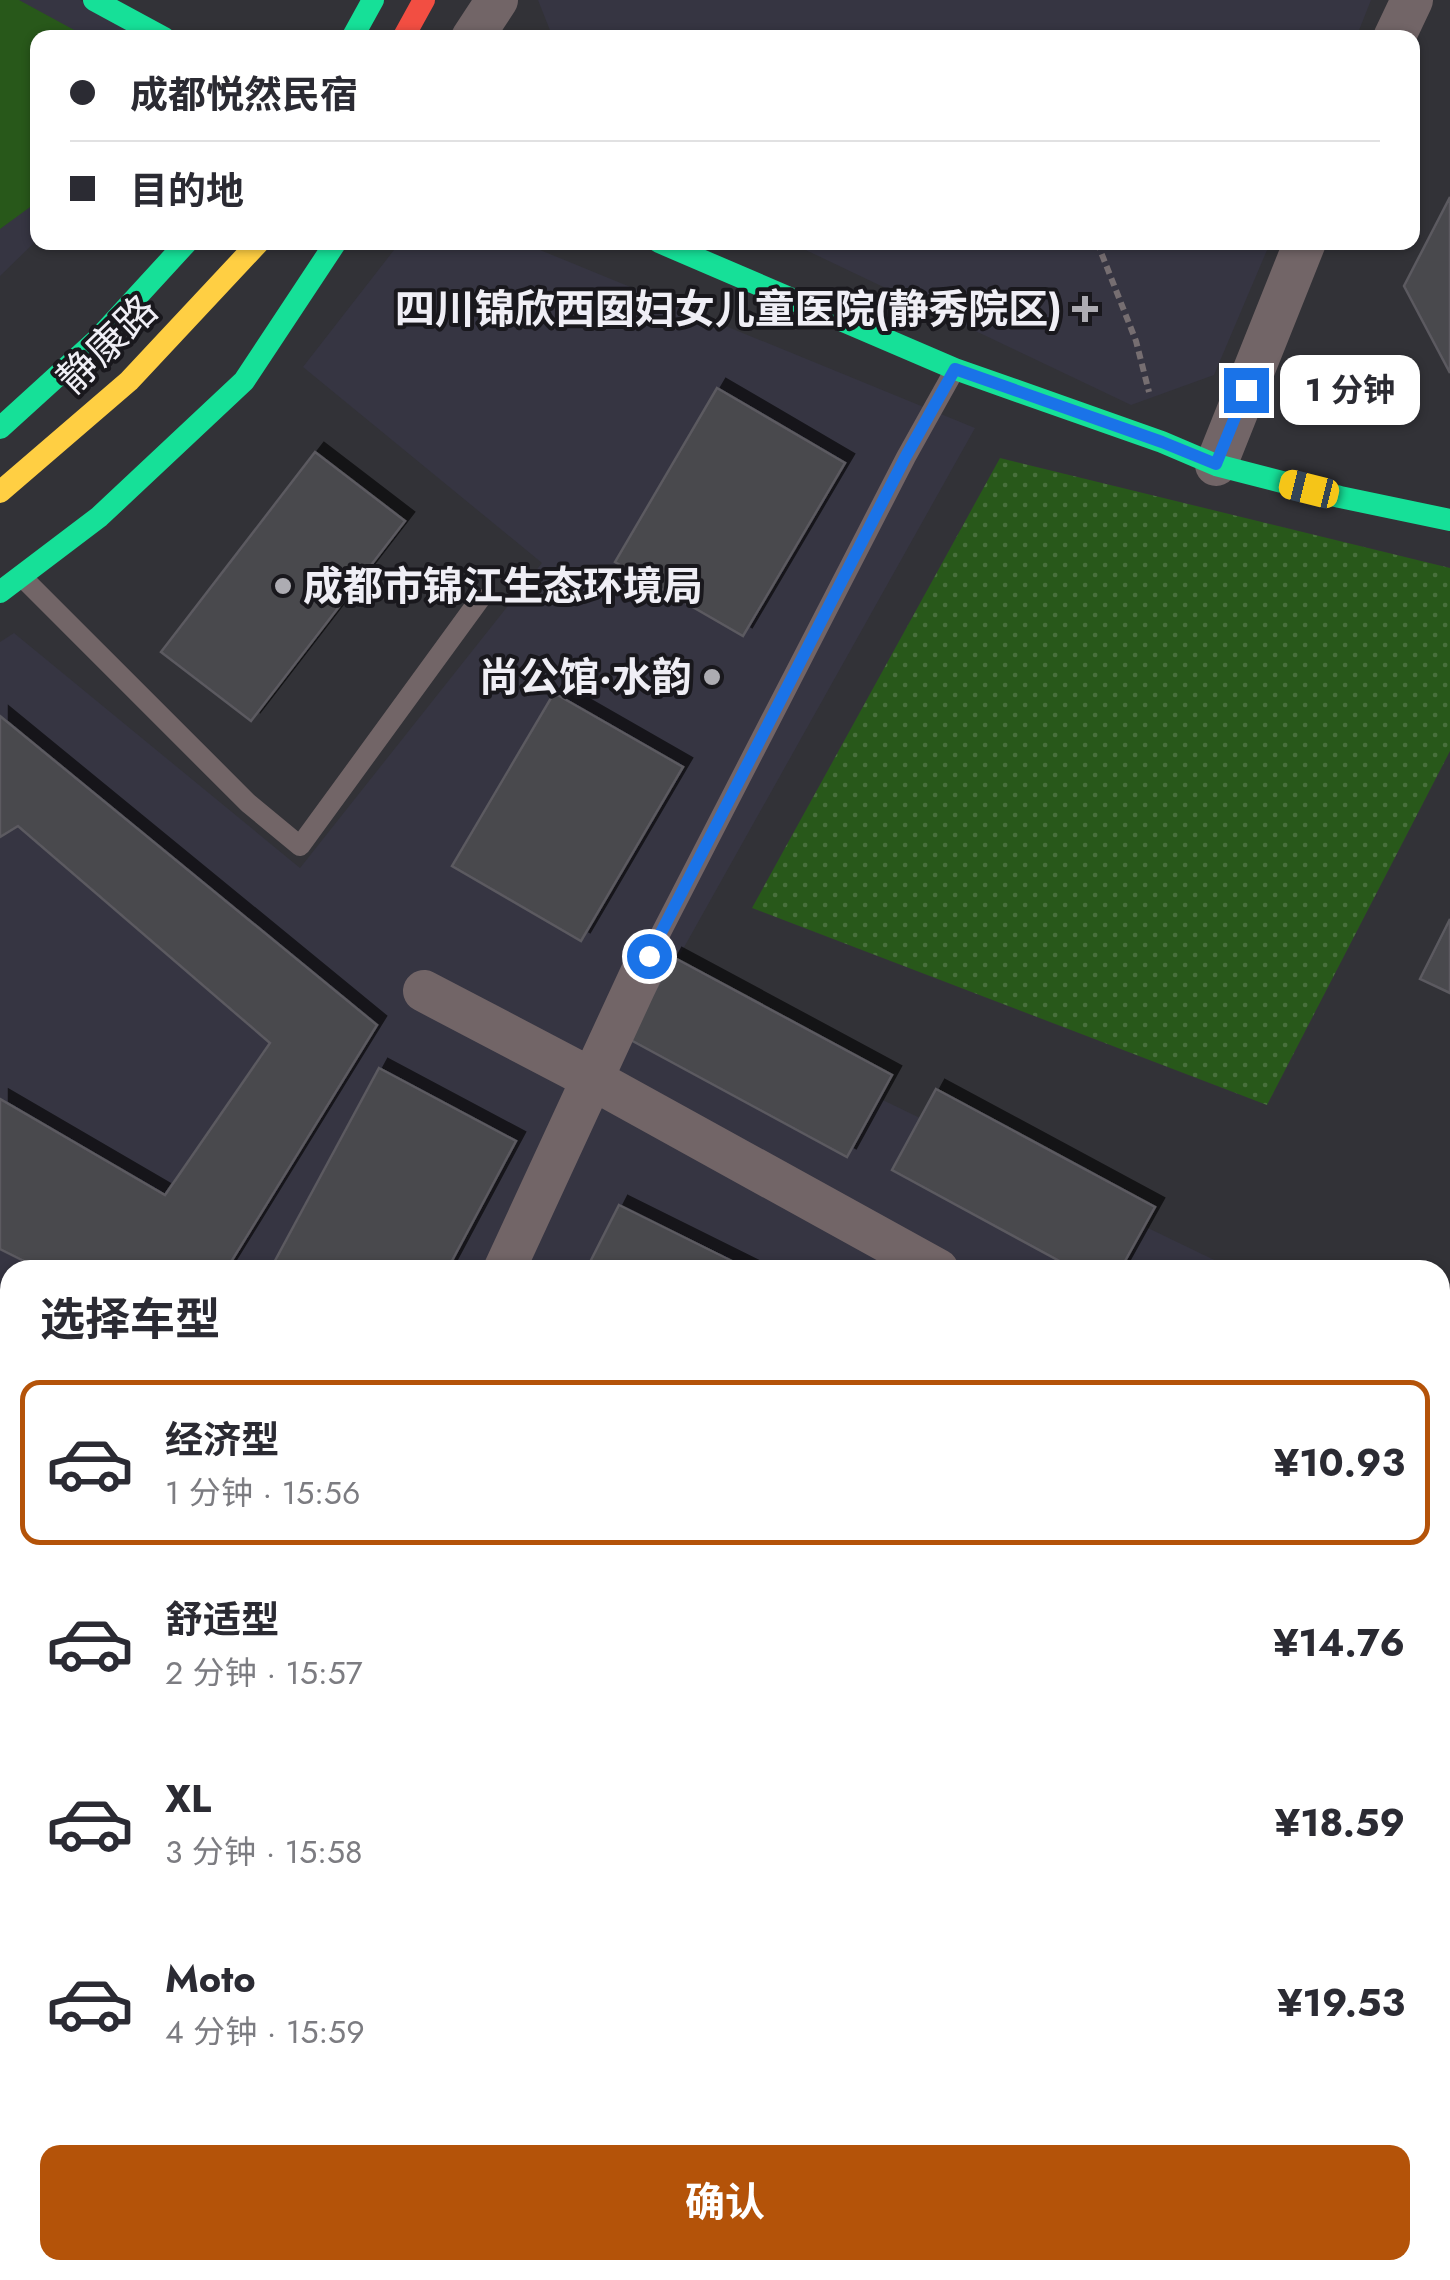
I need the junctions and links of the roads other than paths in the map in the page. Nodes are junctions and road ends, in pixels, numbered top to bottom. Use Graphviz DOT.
graph roads {
  1 [pos="94,0"];
  2 [pos="373,0"];
  3 [pos="424,0"];
  4 [pos="497,0"];
  5 [pos="1412,0"];
  6 [pos="149,30"];
  7 [pos="356,30"];
  8 [pos="407,30"];
  9 [pos="477,30"];
  10 [pos="1398,30"];
  11 [pos="180,250"];
  12 [pos="252,250"];
  13 [pos="331,250"];
  14 [pos="678,250"];
  15 [pos="1303,250"];
  16 [pos="955,369"];
  17 [pos="0,428"];
  18 [pos="1216,464"];
  19 [pos="0,492"];
  20 [pos="1450,520"];
  21 [pos="21,576"];
  22 [pos="0,592"];
  23 [pos="480,599"];
  24 [pos="649,956"];
  25 [pos="424,991"];
  26 [pos="592,1079"];
  27 [pos="509,1260"];
  28 [pos="920,1260"];
  1 -- 6 [label="street"];
  2 -- 7 [label="street"];
  3 -- 8 [label="street"];
  4 -- 9 [label="street"];
  5 -- 10 [label="street"];
  11 -- 17 [label="street, 静康路"];
  12 -- 19 [label="street, 静康路"];
  13 -- 21 [label="street"];
  14 -- 16 [label="street"];
  15 -- 18 [label="street"];
  16 -- 18 [label="street"];
  16 -- 24 [label="lane"];
  18 -- 20 [label="street"];
  21 -- 22 [label="street"];
  21 -- 23 [label="lane"];
  24 -- 26 [label="street"];
  25 -- 26 [label="street"];
  26 -- 27 [label="street"];
  26 -- 28 [label="street"];
}
